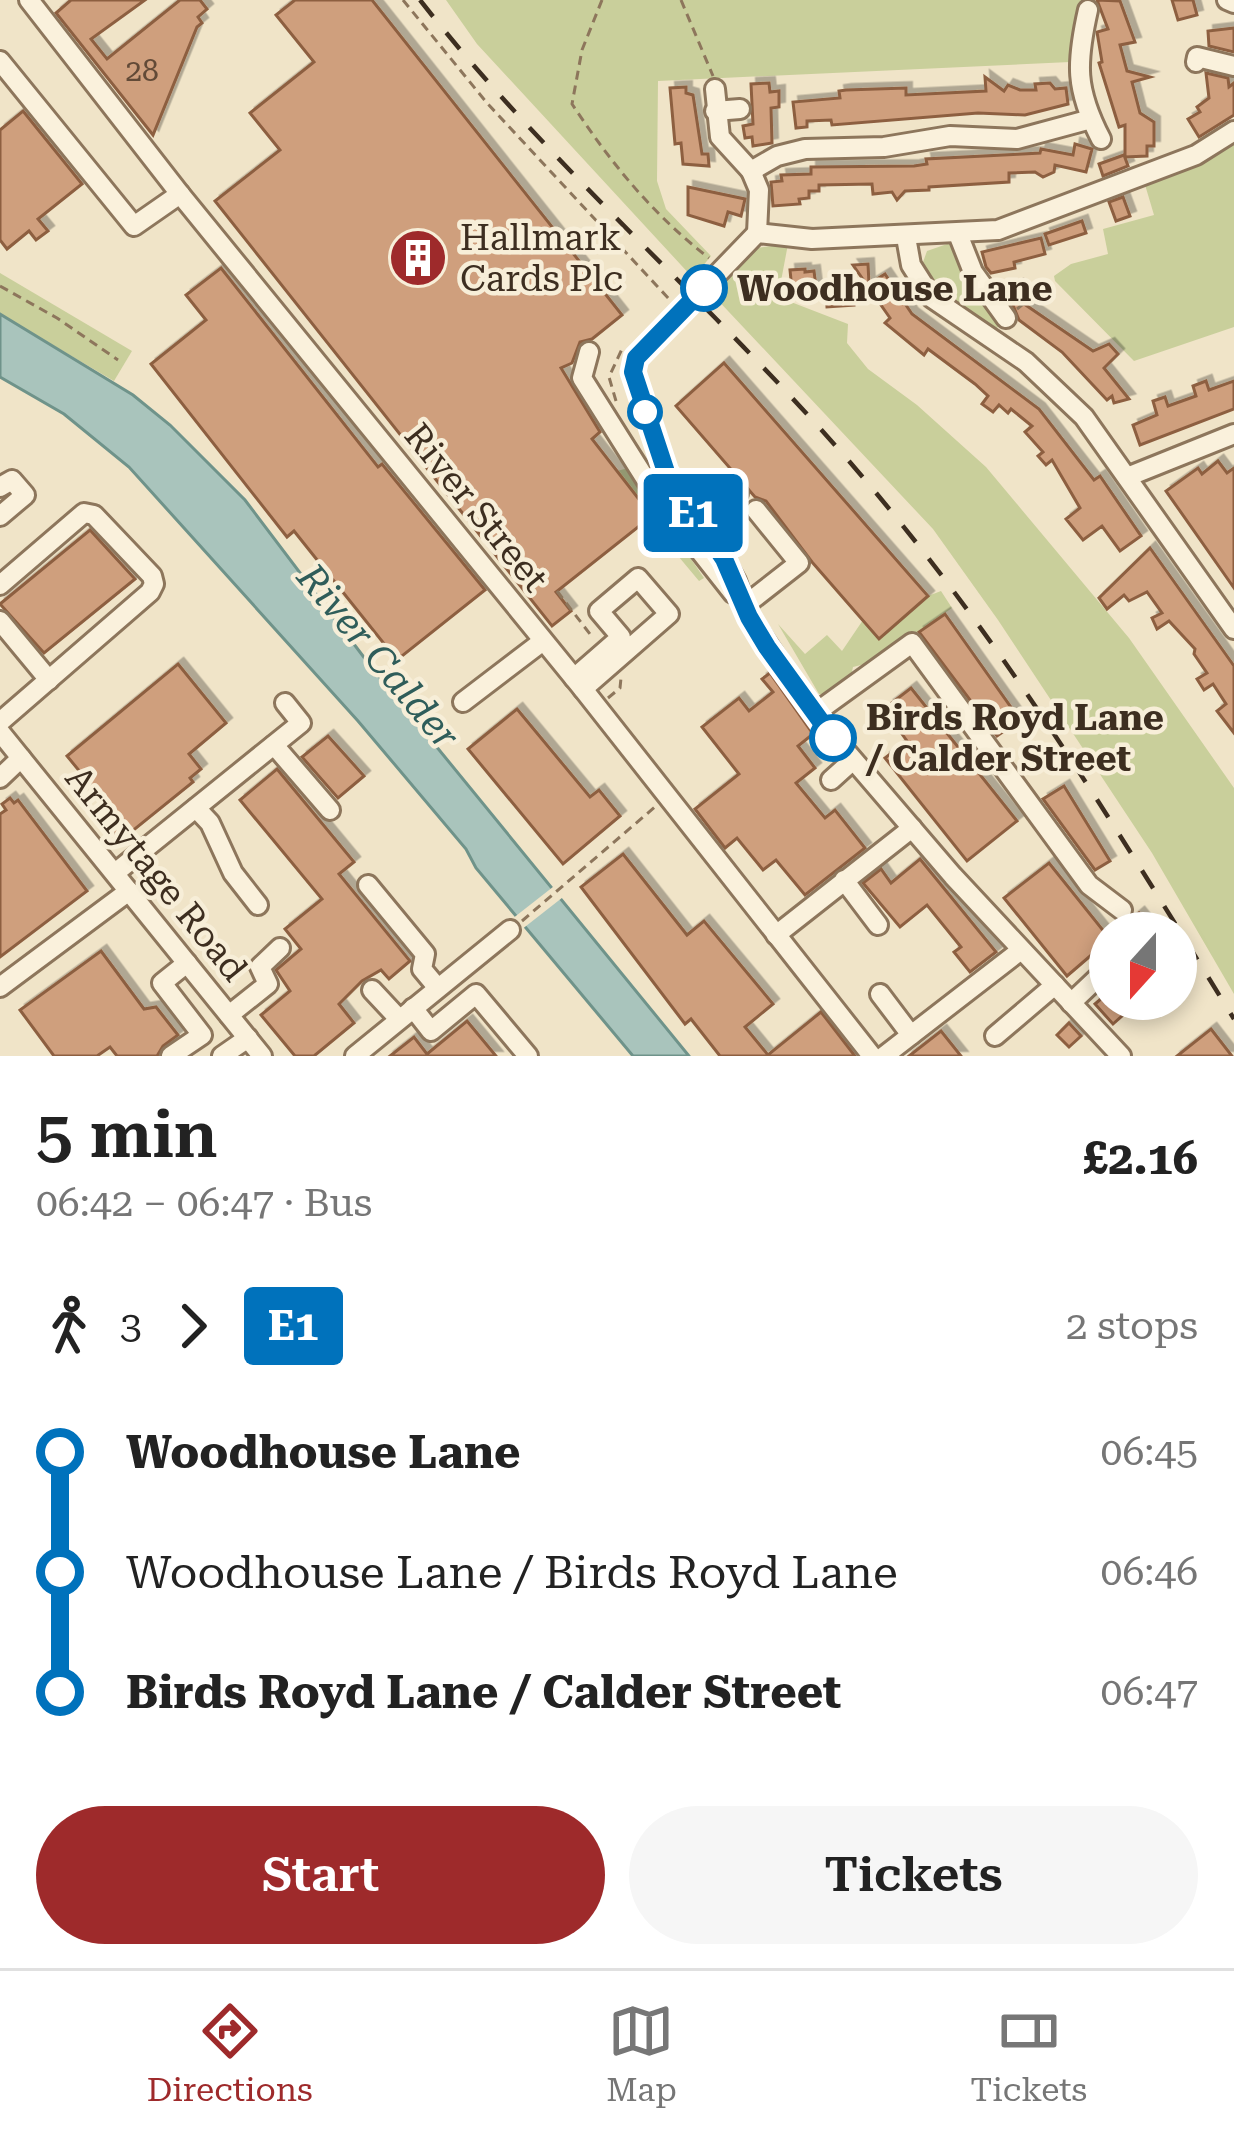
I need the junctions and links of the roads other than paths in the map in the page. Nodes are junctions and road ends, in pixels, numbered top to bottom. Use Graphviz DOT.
graph roads {
  1 [pos="29,0"];
  2 [pos="1088,10"];
  3 [pos="0,61"];
  4 [pos="1196,62"];
  5 [pos="1234,66"];
  6 [pos="715,89"];
  7 [pos="740,109"];
  8 [pos="716,111"];
  9 [pos="1090,119"];
  10 [pos="1234,131"];
  11 [pos="1101,139"];
  12 [pos="751,172"];
  13 [pos="180,194"];
  14 [pos="757,233"];
  15 [pos="958,234"];
  16 [pos="906,237"];
  17 [pos="1006,318"];
  18 [pos="589,352"];
  19 [pos="1234,434"];
  20 [pos="0,463"];
  21 [pos="1127,477"];
  22 [pos="7,484"];
  23 [pos="738,493"];
  24 [pos="756,510"];
  25 [pos="0,516"];
  26 [pos="703,527"];
  27 [pos="0,585"];
  28 [pos="744,606"];
  29 [pos="2,626"];
  30 [pos="1234,629"];
  31 [pos="543,641"];
  32 [pos="767,647"];
  33 [pos="619,648"];
  34 [pos="751,661"];
  35 [pos="49,680"];
  36 [pos="578,683"];
  37 [pos="463,702"];
  38 [pos="285,704"];
  39 [pos="814,714"];
  40 [pos="0,722"];
  41 [pos="0,732"];
  42 [pos="274,745"];
  43 [pos="21,758"];
  44 [pos="852,761"];
  45 [pos="0,778"];
  46 [pos="831,780"];
  47 [pos="196,808"];
  48 [pos="330,810"];
  49 [pos="911,828"];
  50 [pos="115,873"];
  51 [pos="844,880"];
  52 [pos="368,885"];
  53 [pos="129,891"];
  54 [pos="258,905"];
  55 [pos="1122,910"];
  56 [pos="878,925"];
  57 [pos="510,931"];
  58 [pos="776,935"];
  59 [pos="280,948"];
  60 [pos="1021,950"];
  61 [pos="187,964"];
  62 [pos="1055,985"];
  63 [pos="1089,986"];
  64 [pos="0,987"];
  65 [pos="436,987"];
  66 [pos="372,990"];
  67 [pos="880,994"];
  68 [pos="1071,1003"];
  69 [pos="406,1014"];
  70 [pos="230,1015"];
  71 [pos="911,1035"];
  72 [pos="995,1036"];
  73 [pos="248,1038"];
  74 [pos="171,1056"];
  75 [pos="222,1056"];
  76 [pos="262,1056"];
  77 [pos="355,1056"];
  78 [pos="527,1056"];
  79 [pos="872,1056"];
  80 [pos="884,1056"];
  81 [pos="1121,1056"];
  1 -- 13 [label="street, River Street"];
  2 -- 9 [label="street"];
  3 -- 13 [label="street"];
  4 -- 5 [label="street"];
  6 -- 8 [label="street"];
  7 -- 8 [label="street"];
  8 -- 12 [label="street"];
  9 -- 11 [label="street"];
  9 -- 12 [label="street"];
  10 -- 15 [label="street"];
  12 -- 14 [label="street"];
  13 -- 31 [label="street, River Street"];
  14 -- 16 [label="street"];
  14 -- 26 [label="street, bridge"];
  15 -- 16 [label="street"];
  15 -- 17 [label="street"];
  16 -- 21 [label="street"];
  18 -- 28 [label="street"];
  19 -- 21 [label="street"];
  20 -- 22 [label="street"];
  21 -- 30 [label="street"];
  22 -- 25 [label="street"];
  23 -- 26 [label="street"];
  24 -- 28 [label="street"];
  26 -- 28 [label="street"];
  27 -- 35 [label="street"];
  28 -- 32 [label="street"];
  29 -- 35 [label="street"];
  31 -- 36 [label="street, River Street"];
  31 -- 37 [label="street"];
  32 -- 34 [label="street"];
  32 -- 39 [label="street"];
  33 -- 36 [label="street"];
  35 -- 40 [label="street"];
  36 -- 58 [label="street, River Street"];
  38 -- 42 [label="street"];
  39 -- 44 [label="street"];
  39 -- 55 [label="street"];
  41 -- 43 [label="street, Armytage Road"];
  42 -- 47 [label="street"];
  42 -- 48 [label="street"];
  43 -- 45 [label="street"];
  43 -- 50 [label="street, Armytage Road"];
  44 -- 46 [label="street"];
  44 -- 49 [label="street"];
  47 -- 50 [label="street"];
  47 -- 54 [label="street"];
  49 -- 51 [label="street"];
  49 -- 60 [label="street"];
  50 -- 53 [label="street, Armytage Road"];
  51 -- 56 [label="street"];
  51 -- 58 [label="street"];
  52 -- 65 [label="street"];
  53 -- 61 [label="street, Armytage Road"];
  53 -- 64 [label="street"];
  57 -- 65 [label="street"];
  58 -- 79 [label="street, River Street"];
  59 -- 70 [label="street"];
  60 -- 62 [label="street"];
  60 -- 71 [label="street"];
  61 -- 70 [label="street, Armytage Road"];
  61 -- 74 [label="street"];
  62 -- 68 [label="street"];
  62 -- 72 [label="street"];
  63 -- 68 [label="street"];
  65 -- 69 [label="street"];
  66 -- 69 [label="street"];
  67 -- 71 [label="street"];
  68 -- 81 [label="street"];
  69 -- 77 [label="street"];
  69 -- 78 [label="street"];
  70 -- 73 [label="street, Armytage Road"];
  71 -- 80 [label="street"];
  73 -- 75 [label="street"];
  73 -- 76 [label="street, Armytage Road"];
}
